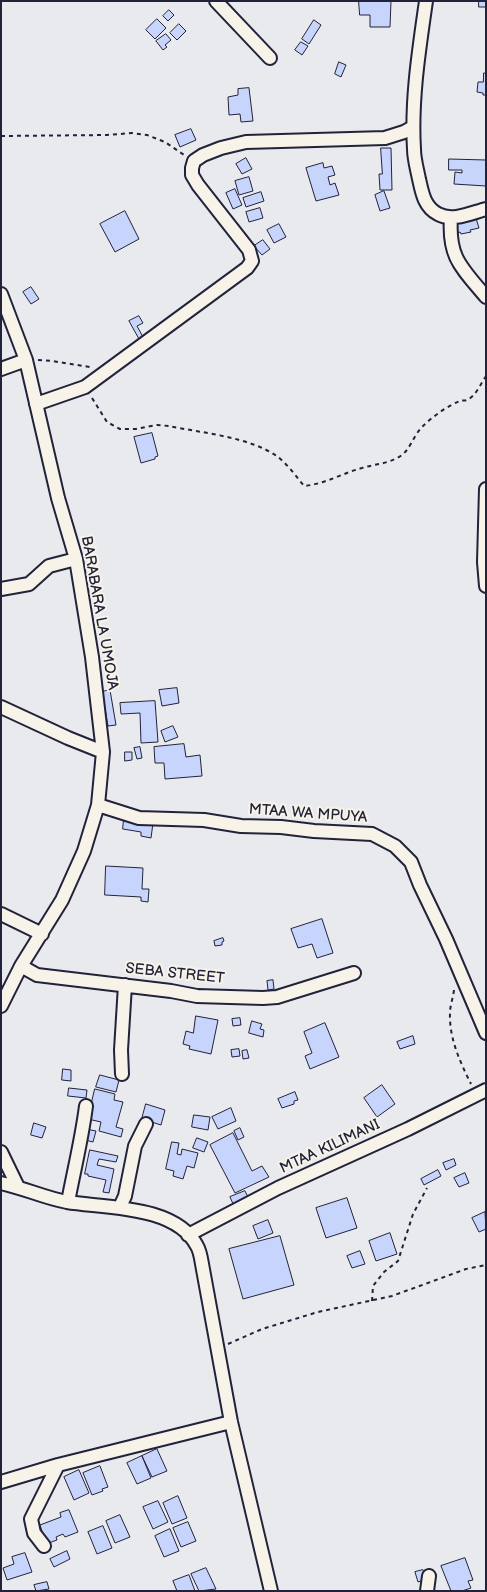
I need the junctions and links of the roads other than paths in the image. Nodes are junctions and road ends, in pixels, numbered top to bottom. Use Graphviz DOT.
graph roads {
  1 [pos="216,1"];
  2 [pos="426,1"];
  3 [pos="270,58"];
  4 [pos="414,127"];
  5 [pos="486,209"];
  6 [pos="451,218"];
  7 [pos="1,294"];
  8 [pos="486,297"];
  9 [pos="26,360"];
  10 [pos="1,369"];
  11 [pos="36,404"];
  12 [pos="486,489"];
  13 [pos="76,559"];
  14 [pos="486,586"];
  15 [pos="1,589"];
  16 [pos="1,707"];
  17 [pos="103,752"];
  18 [pos="98,805"];
  19 [pos="1,914"];
  20 [pos="42,934"];
  21 [pos="21,966"];
  22 [pos="354,973"];
  23 [pos="125,985"];
  24 [pos="1,1006"];
  25 [pos="486,1033"];
  26 [pos="122,1074"];
  27 [pos="481,1092"];
  28 [pos="86,1106"];
  29 [pos="146,1124"];
  30 [pos="1,1152"];
  31 [pos="1,1183"];
  32 [pos="18,1187"];
  33 [pos="68,1202"];
  34 [pos="120,1207"];
  35 [pos="188,1235"];
  36 [pos="231,1422"];
  37 [pos="58,1466"];
  38 [pos="1,1482"];
  39 [pos="44,1546"];
  40 [pos="429,1576"];
  41 [pos="271,1591"];
  42 [pos="427,1591"];
  1 -- 3 [label="street"];
  2 -- 4 [label="street"];
  4 -- 6 [label="street"];
  4 -- 11 [label="street"];
  5 -- 6 [label="street"];
  6 -- 8 [label="street"];
  7 -- 9 [label="street, BARABARA LA UMOJA"];
  9 -- 10 [label="street"];
  9 -- 11 [label="street, BARABARA LA UMOJA"];
  11 -- 13 [label="street, BARABARA LA UMOJA"];
  12 -- 14 [label="street"];
  13 -- 15 [label="street"];
  13 -- 17 [label="street, BARABARA LA UMOJA"];
  16 -- 17 [label="street"];
  17 -- 18 [label="street, BARABARA LA UMOJA"];
  18 -- 20 [label="street, BARABARA LA UMOJA"];
  18 -- 25 [label="street, MTAA WA MPUYA"];
  19 -- 20 [label="street"];
  20 -- 21 [label="street, BARABARA LA UMOJA"];
  21 -- 23 [label="street, SEBA STREET"];
  21 -- 24 [label="street, BARABARA LA UMOJA"];
  22 -- 23 [label="street, SEBA STREET"];
  23 -- 26 [label="street"];
  27 -- 35 [label="street, MTAA KILIMANI"];
  28 -- 33 [label="street"];
  29 -- 34 [label="street"];
  30 -- 32 [label="street"];
  31 -- 32 [label="street"];
  32 -- 33 [label="street"];
  33 -- 34 [label="street"];
  34 -- 35 [label="street"];
  35 -- 36 [label="street"];
  36 -- 37 [label="street"];
  36 -- 41 [label="street"];
  37 -- 38 [label="street"];
  37 -- 39 [label="street"];
  40 -- 42 [label="street"];
}
